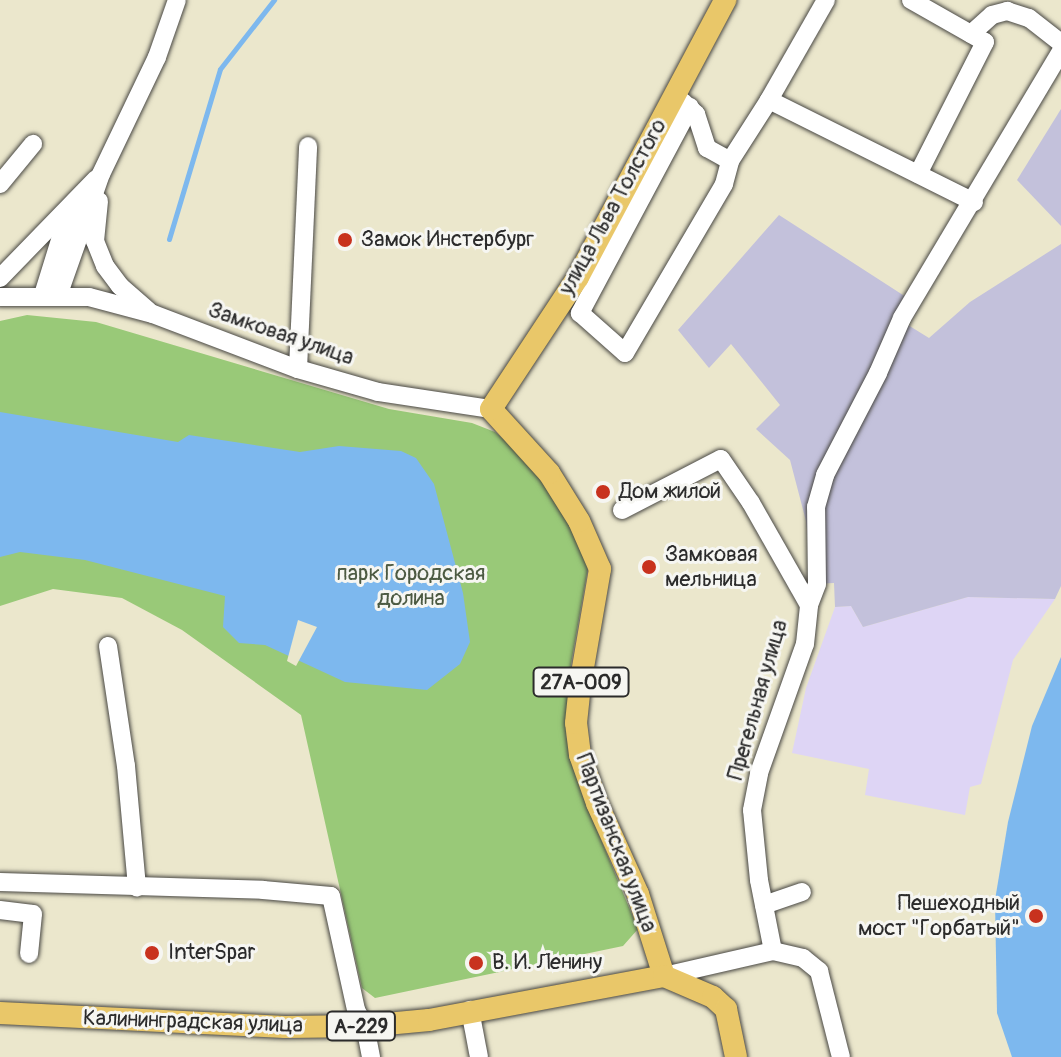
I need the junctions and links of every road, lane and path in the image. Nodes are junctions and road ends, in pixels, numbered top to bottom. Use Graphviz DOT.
graph roads {
  1 [pos="177,0"];
  2 [pos="725,0"];
  3 [pos="826,0"];
  4 [pos="911,0"];
  5 [pos="971,34"];
  6 [pos="1061,43"];
  7 [pos="1061,51"];
  8 [pos="769,100"];
  9 [pos="681,102"];
  10 [pos="33,144"];
  11 [pos="308,146"];
  12 [pos="730,161"];
  13 [pos="101,174"];
  14 [pos="918,174"];
  15 [pos="0,184"];
  16 [pos="974,202"];
  17 [pos="3,273"];
  18 [pos="50,296"];
  19 [pos="0,297"];
  20 [pos="153,314"];
  21 [pos="298,369"];
  22 [pos="491,409"];
  23 [pos="622,510"];
  24 [pos="809,605"];
  25 [pos="108,646"];
  26 [pos="0,882"];
  27 [pos="137,888"];
  28 [pos="802,892"];
  29 [pos="764,905"];
  30 [pos="0,910"];
  31 [pos="773,951"];
  32 [pos="29,954"];
  33 [pos="664,976"];
  34 [pos="470,1010"];
  35 [pos="0,1013"];
  36 [pos="365,1026"];
  37 [pos="371,1057"];
  38 [pos="479,1057"];
  39 [pos="736,1057"];
  40 [pos="841,1057"];
  1 -- 13 [label="street"];
  2 -- 9 [label="main road, улица Льва Толстого"];
  3 -- 8 [label="street"];
  4 -- 5 [label="street"];
  5 -- 6 [label="street"];
  5 -- 14 [label="street"];
  7 -- 16 [label="street"];
  8 -- 12 [label="street"];
  8 -- 14 [label="street"];
  9 -- 12 [label="street"];
  9 -- 12 [label="street"];
  9 -- 22 [label="main road, улица Льва Толстого"];
  10 -- 15 [label="street"];
  11 -- 21 [label="street"];
  13 -- 17 [label="street"];
  13 -- 18 [label="street"];
  13 -- 20 [label="street"];
  14 -- 16 [label="street"];
  16 -- 24 [label="street, Прегельная улица"];
  18 -- 19 [label="street, Замковая улица"];
  18 -- 20 [label="street, Замковая улица"];
  20 -- 21 [label="street, Замковая улица"];
  21 -- 22 [label="street, Замковая улица"];
  22 -- 33 [label="main road, Партизанская улица / 27А-009"];
  23 -- 24 [label="street"];
  24 -- 29 [label="street, Прегельная улица"];
  25 -- 27 [label="street"];
  26 -- 27 [label="street"];
  27 -- 36 [label="street"];
  28 -- 29 [label="street"];
  29 -- 31 [label="street, Прегельная улица"];
  30 -- 32 [label="street"];
  31 -- 33 [label="street"];
  31 -- 40 [label="street"];
  33 -- 34 [label="main road, Калининградская улица / А-229"];
  33 -- 39 [label="main road"];
  34 -- 36 [label="main road, Калининградская улица / А-229"];
  34 -- 38 [label="street"];
  35 -- 36 [label="main road, Калининградская улица / А-229"];
  36 -- 37 [label="street"];
}
